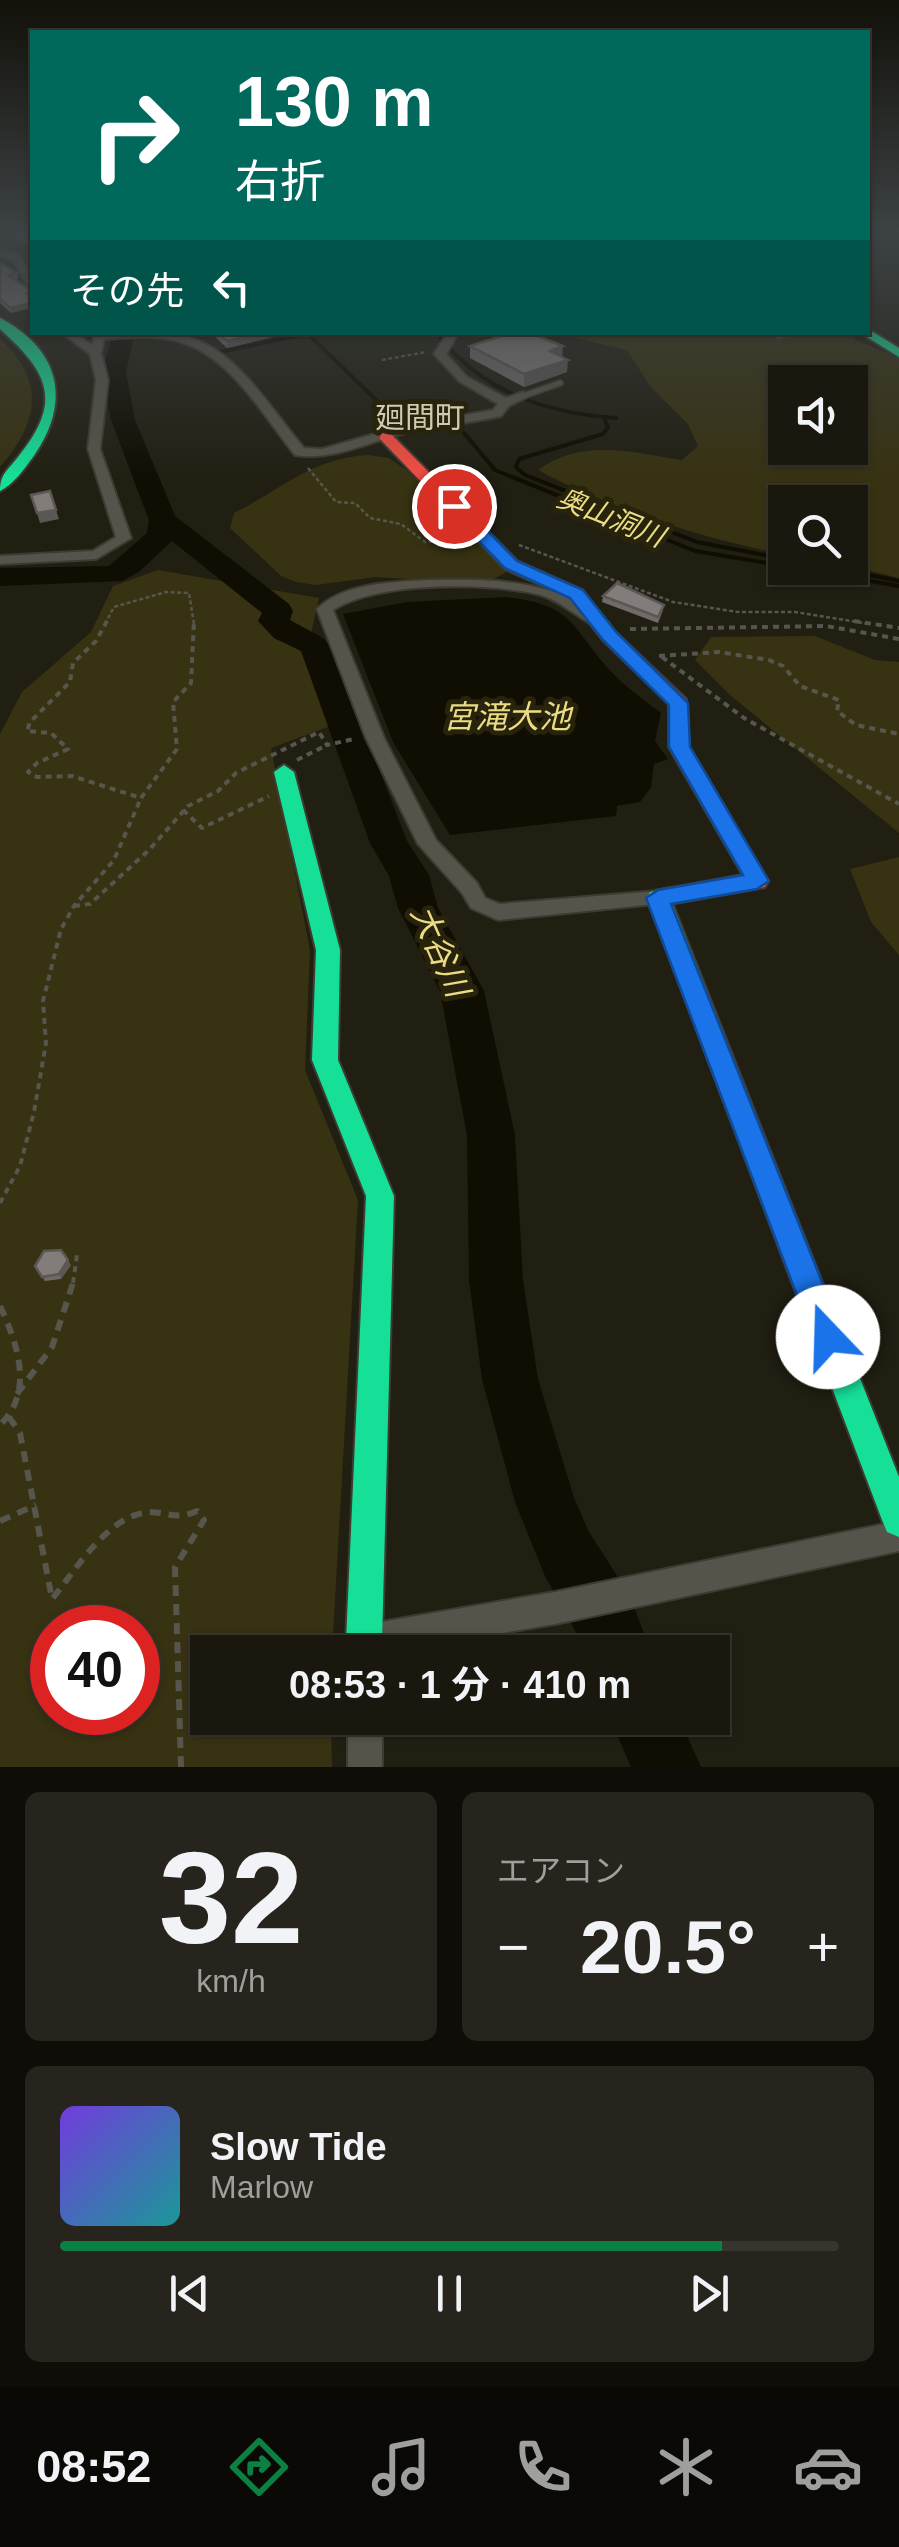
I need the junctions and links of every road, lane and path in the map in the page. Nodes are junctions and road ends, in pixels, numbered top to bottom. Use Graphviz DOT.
graph roads {
  1 [pos="0,322"];
  2 [pos="69,335"];
  3 [pos="105,335"];
  4 [pos="150,335"];
  5 [pos="787,335"];
  6 [pos="870,335"];
  7 [pos="781,337"];
  8 [pos="447,344"];
  9 [pos="95,353"];
  10 [pos="899,353"];
  11 [pos="382,360"];
  12 [pos="560,383"];
  13 [pos="514,400"];
  14 [pos="385,436"];
  15 [pos="300,452"];
  16 [pos="0,486"];
  17 [pos="477,530"];
  18 [pos="497,551"];
  19 [pos="0,560"];
  20 [pos="899,628"];
  21 [pos="606,630"];
  22 [pos="899,639"];
  23 [pos="660,656"];
  24 [pos="899,734"];
  25 [pos="362,738"];
  26 [pos="327,745"];
  27 [pos="286,779"];
  28 [pos="140,798"];
  29 [pos="899,804"];
  30 [pos="183,810"];
  31 [pos="658,898"];
  32 [pos="74,906"];
  33 [pos="0,1203"];
  34 [pos="77,1255"];
  35 [pos="0,1306"];
  36 [pos="16,1394"];
  37 [pos="9,1417"];
  38 [pos="0,1425"];
  39 [pos="36,1505"];
  40 [pos="899,1520"];
  41 [pos="0,1521"];
  42 [pos="899,1536"];
  43 [pos="364,1635"];
  44 [pos="423,1635"];
  45 [pos="365,1735"];
  46 [pos="181,1767"];
  47 [pos="366,1767"];
  1 -- 16 [label="street"];
  2 -- 9 [label="street"];
  3 -- 9 [label="street"];
  4 -- 15 [label="street"];
  5 -- 7 [label="street"];
  6 -- 10 [label="street"];
  8 -- 11 [label="path"];
  8 -- 13 [label="street"];
  9 -- 19 [label="street"];
  12 -- 13 [label="lane"];
  13 -- 14 [label="street"];
  14 -- 15 [label="street"];
  14 -- 17 [label="street"];
  15 -- 18 [label="path"];
  17 -- 18 [label="street"];
  17 -- 20 [label="path"];
  18 -- 21 [label="street"];
  21 -- 22 [label="path"];
  21 -- 23 [label="path"];
  21 -- 31 [label="street"];
  21 -- 31 [label="street"];
  23 -- 24 [label="path"];
  23 -- 29 [label="path"];
  25 -- 26 [label="path"];
  26 -- 27 [label="path"];
  26 -- 30 [label="path"];
  27 -- 30 [label="path"];
  27 -- 43 [label="street"];
  28 -- 28 [label="path"];
  28 -- 32 [label="path"];
  30 -- 32 [label="path"];
  31 -- 40 [label="street"];
  32 -- 33 [label="path"];
  34 -- 36 [label="path"];
  35 -- 36 [label="path"];
  36 -- 37 [label="path"];
  37 -- 38 [label="path"];
  37 -- 39 [label="path"];
  39 -- 41 [label="path"];
  39 -- 46 [label="path"];
  42 -- 44 [label="street"];
  45 -- 47 [label="street"];
}
